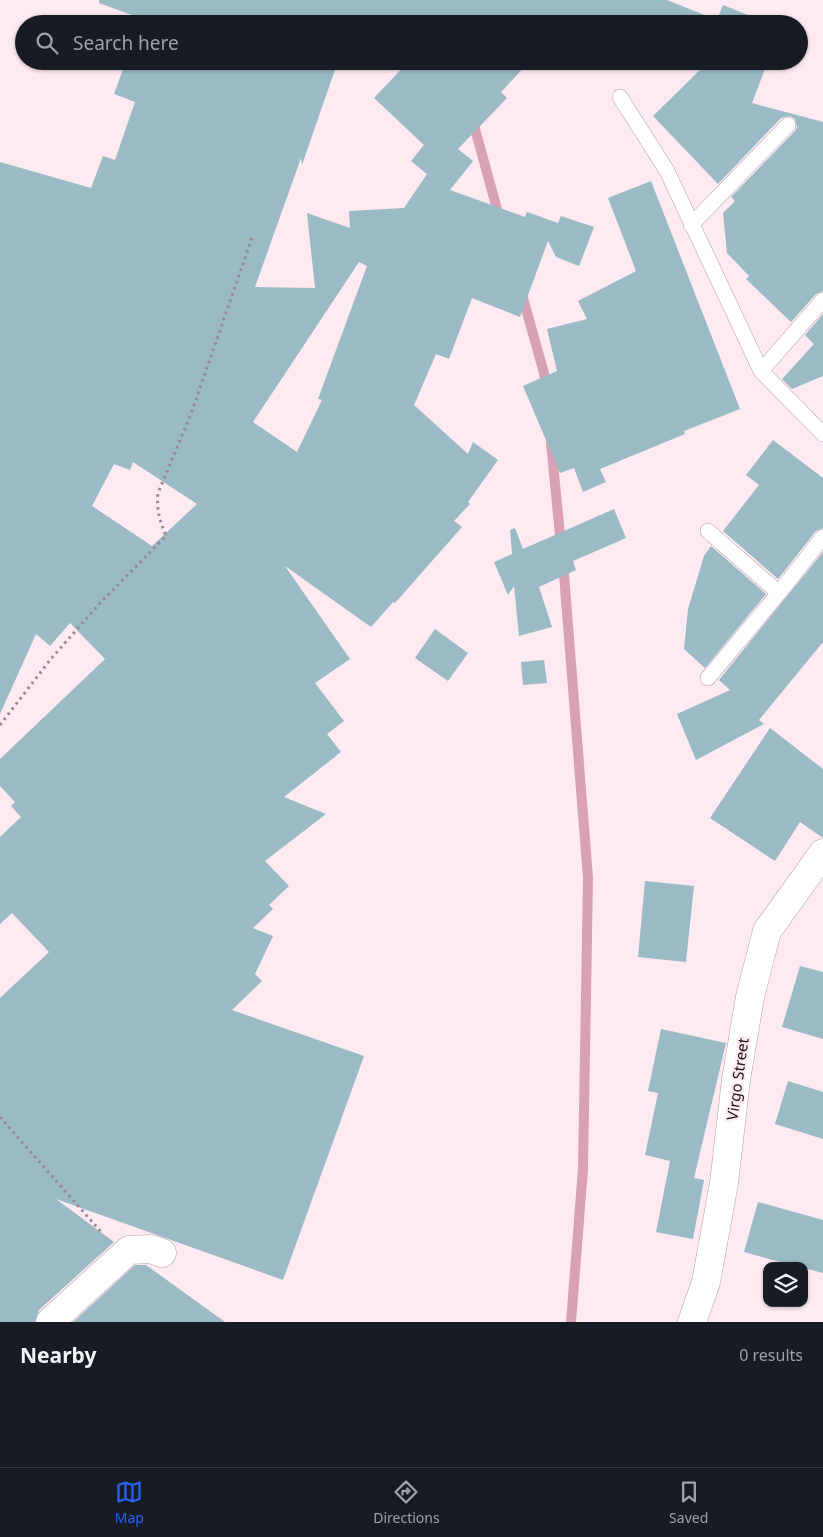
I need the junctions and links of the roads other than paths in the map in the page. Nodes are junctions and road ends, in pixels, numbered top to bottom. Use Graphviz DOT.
graph roads {
  1 [pos="620,97"];
  2 [pos="788,125"];
  3 [pos="691,225"];
  4 [pos="823,300"];
  5 [pos="760,371"];
  6 [pos="823,434"];
  7 [pos="708,531"];
  8 [pos="823,537"];
  9 [pos="779,593"];
  10 [pos="708,678"];
  11 [pos="823,853"];
  12 [pos="162,1253"];
  13 [pos="50,1322"];
  14 [pos="692,1322"];
  1 -- 3 [label="lane"];
  2 -- 3 [label="lane"];
  3 -- 5 [label="lane"];
  4 -- 5 [label="lane"];
  5 -- 6 [label="lane"];
  7 -- 9 [label="lane"];
  8 -- 9 [label="lane"];
  9 -- 10 [label="lane"];
  11 -- 14 [label="street, Virgo Street"];
  12 -- 13 [label="street"];
}
